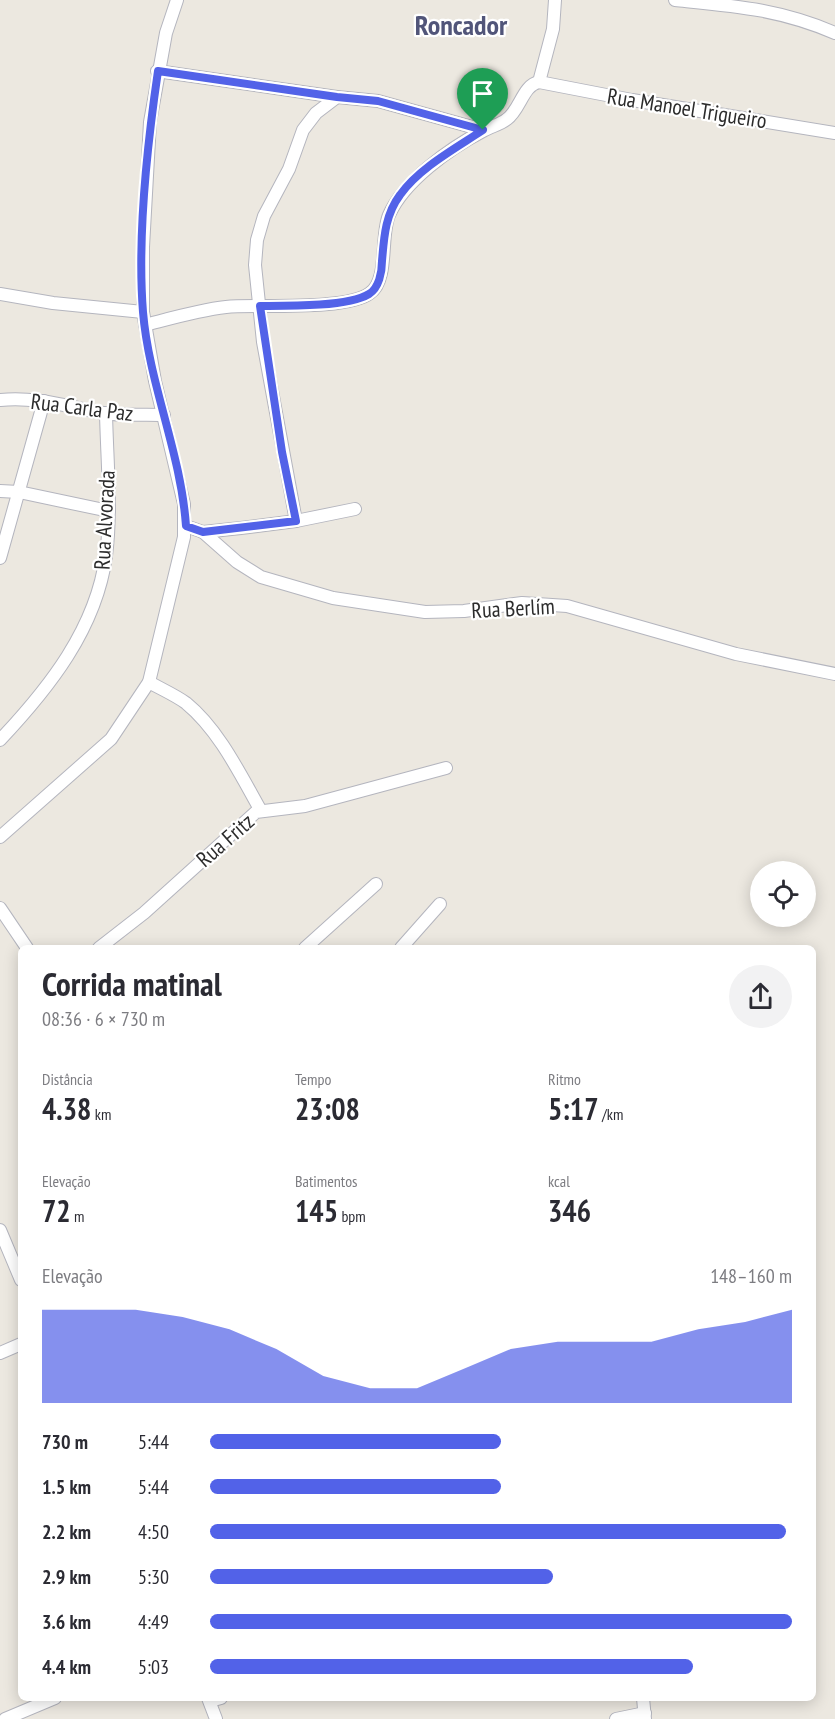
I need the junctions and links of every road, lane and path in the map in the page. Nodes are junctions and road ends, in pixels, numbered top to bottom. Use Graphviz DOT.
graph roads {
  1 [pos="177,0"];
  2 [pos="555,0"];
  3 [pos="675,0"];
  4 [pos="835,33"];
  5 [pos="158,71"];
  6 [pos="539,82"];
  7 [pos="337,97"];
  8 [pos="483,130"];
  9 [pos="835,133"];
  10 [pos="0,294"];
  11 [pos="260,306"];
  12 [pos="143,312"];
  13 [pos="145,325"];
  14 [pos="0,400"];
  15 [pos="44,402"];
  16 [pos="106,413"];
  17 [pos="164,415"];
  18 [pos="0,491"];
  19 [pos="19,492"];
  20 [pos="355,508"];
  21 [pos="109,511"];
  22 [pos="296,521"];
  23 [pos="186,526"];
  24 [pos="203,532"];
  25 [pos="0,558"];
  26 [pos="835,674"];
  27 [pos="149,682"];
  28 [pos="0,740"];
  29 [pos="446,768"];
  30 [pos="261,811"];
  31 [pos="0,837"];
  32 [pos="376,884"];
  33 [pos="440,904"];
  34 [pos="0,908"];
  35 [pos="25,945"];
  36 [pos="103,945"];
  37 [pos="308,945"];
  38 [pos="404,945"];
  39 [pos="0,1230"];
  40 [pos="18,1273"];
  41 [pos="18,1345"];
  42 [pos="0,1353"];
  43 [pos="48,1701"];
  44 [pos="213,1701"];
  45 [pos="643,1701"];
  46 [pos="645,1716"];
  47 [pos="5,1719"];
  48 [pos="216,1719"];
  49 [pos="615,1719"];
  1 -- 5 [label="street"];
  2 -- 6 [label="street"];
  3 -- 4 [label="street"];
  5 -- 7 [label="street"];
  5 -- 12 [label="street"];
  6 -- 8 [label="street"];
  6 -- 9 [label="street, Rua Manoel Trigueiro"];
  7 -- 8 [label="street"];
  7 -- 11 [label="street"];
  8 -- 11 [label="street"];
  10 -- 12 [label="street"];
  11 -- 13 [label="street"];
  11 -- 22 [label="street"];
  12 -- 13 [label="street"];
  13 -- 17 [label="street"];
  14 -- 15 [label="street, Rua Carla Paz"];
  15 -- 16 [label="street, Rua Carla Paz"];
  15 -- 19 [label="street"];
  16 -- 17 [label="street, Rua Carla Paz"];
  16 -- 21 [label="street, Rua Alvorada"];
  17 -- 23 [label="street"];
  18 -- 19 [label="street"];
  19 -- 21 [label="street"];
  19 -- 25 [label="street"];
  20 -- 22 [label="street"];
  21 -- 28 [label="street, Rua Alvorada"];
  22 -- 24 [label="street"];
  23 -- 24 [label="street"];
  23 -- 27 [label="street"];
  24 -- 26 [label="street, Rua Berlím"];
  27 -- 30 [label="street"];
  27 -- 31 [label="street"];
  29 -- 30 [label="street, Rua Fritz"];
  30 -- 36 [label="street, Rua Fritz"];
  32 -- 37 [label="street"];
  33 -- 38 [label="street"];
  34 -- 35 [label="street"];
  39 -- 40 [label="street"];
  41 -- 42 [label="street"];
  43 -- 47 [label="street"];
  44 -- 48 [label="street"];
  45 -- 46 [label="street"];
  46 -- 49 [label="street"];
}
